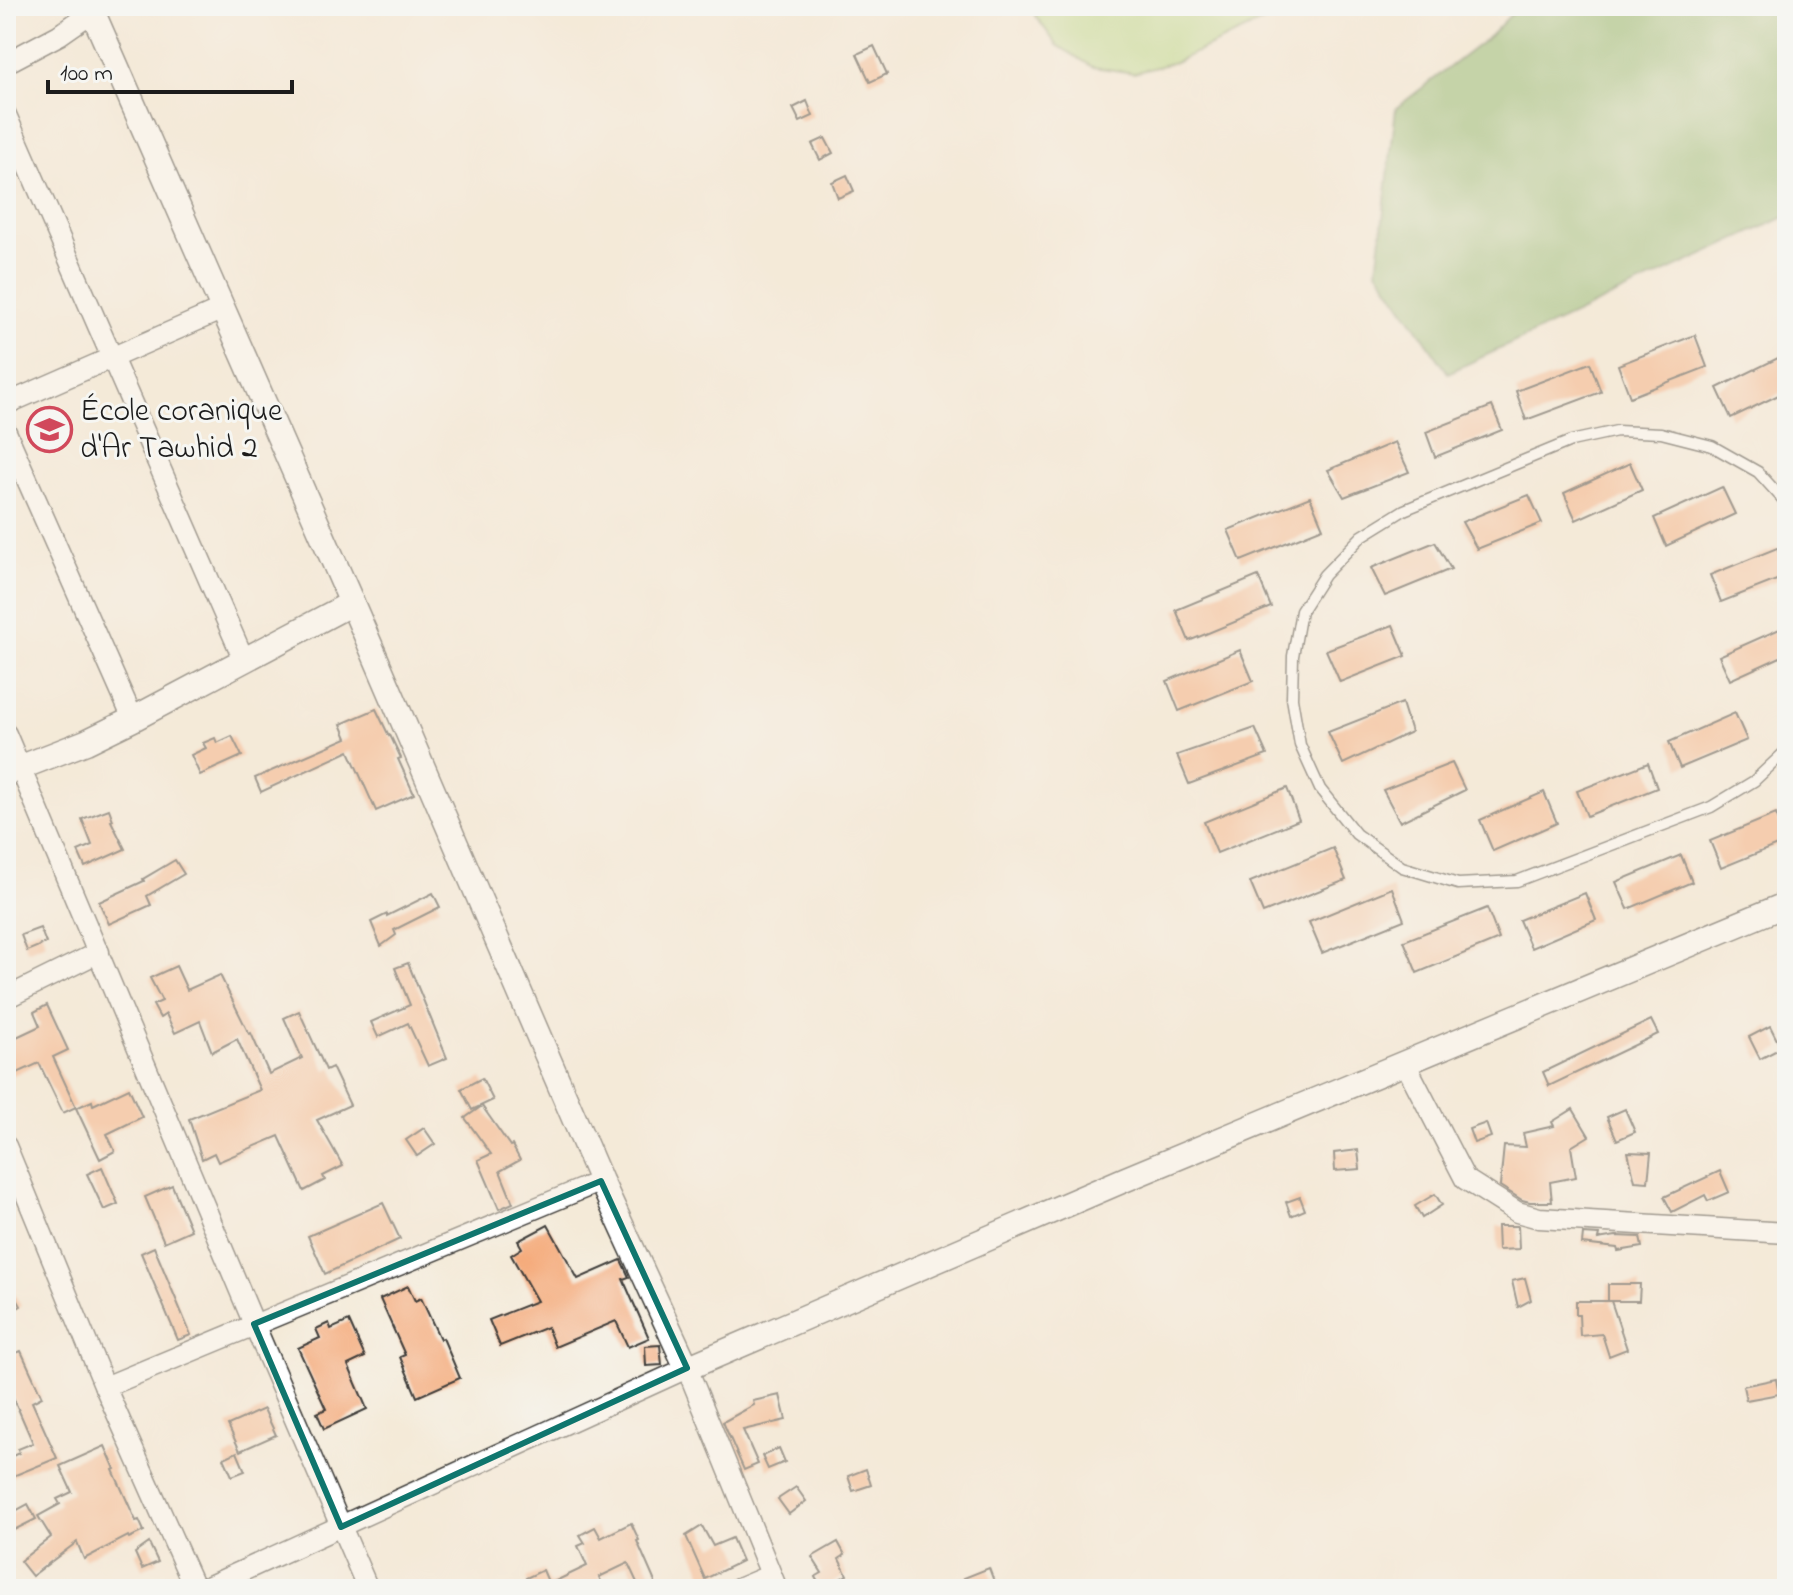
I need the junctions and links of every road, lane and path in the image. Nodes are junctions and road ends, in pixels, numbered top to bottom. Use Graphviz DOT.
graph roads {
  1 [pos="91,9"];
  2 [pos="6,63"];
  3 [pos="6,115"];
  4 [pos="223,309"];
  5 [pos="112,358"];
  6 [pos="6,404"];
  7 [pos="6,432"];
  8 [pos="1787,504"];
  9 [pos="352,603"];
  10 [pos="244,660"];
  11 [pos="133,719"];
  12 [pos="6,734"];
  13 [pos="1787,750"];
  14 [pos="13,769"];
  15 [pos="1787,904"];
  16 [pos="99,952"];
  17 [pos="6,998"];
  18 [pos="1405,1063"];
  19 [pos="6,1146"];
  20 [pos="601,1181"];
  21 [pos="1787,1233"];
  22 [pos="254,1324"];
  23 [pos="687,1368"];
  24 [pos="105,1387"];
  25 [pos="341,1527"];
  26 [pos="774,1582"];
  27 [pos="195,1589"];
  28 [pos="203,1589"];
  29 [pos="368,1589"];
  30 [pos="738,1589"];
  1 -- 2 [label="street"];
  1 -- 4 [label="street"];
  3 -- 5 [label="street"];
  4 -- 5 [label="street"];
  4 -- 9 [label="street"];
  5 -- 6 [label="street"];
  5 -- 10 [label="street"];
  7 -- 11 [label="street"];
  8 -- 13 [label="lane"];
  9 -- 10 [label="street"];
  9 -- 20 [label="street"];
  10 -- 11 [label="street"];
  11 -- 14 [label="street"];
  12 -- 14 [label="street"];
  14 -- 16 [label="street"];
  15 -- 18 [label="street"];
  16 -- 17 [label="street"];
  16 -- 22 [label="street"];
  18 -- 21 [label="street"];
  18 -- 23 [label="street"];
  19 -- 24 [label="street"];
  20 -- 22 [label="street"];
  20 -- 23 [label="street"];
  22 -- 24 [label="street"];
  22 -- 25 [label="street"];
  23 -- 25 [label="street"];
  23 -- 26 [label="street"];
  24 -- 27 [label="street"];
  25 -- 28 [label="street"];
  25 -- 29 [label="street"];
  26 -- 30 [label="street"];
}
